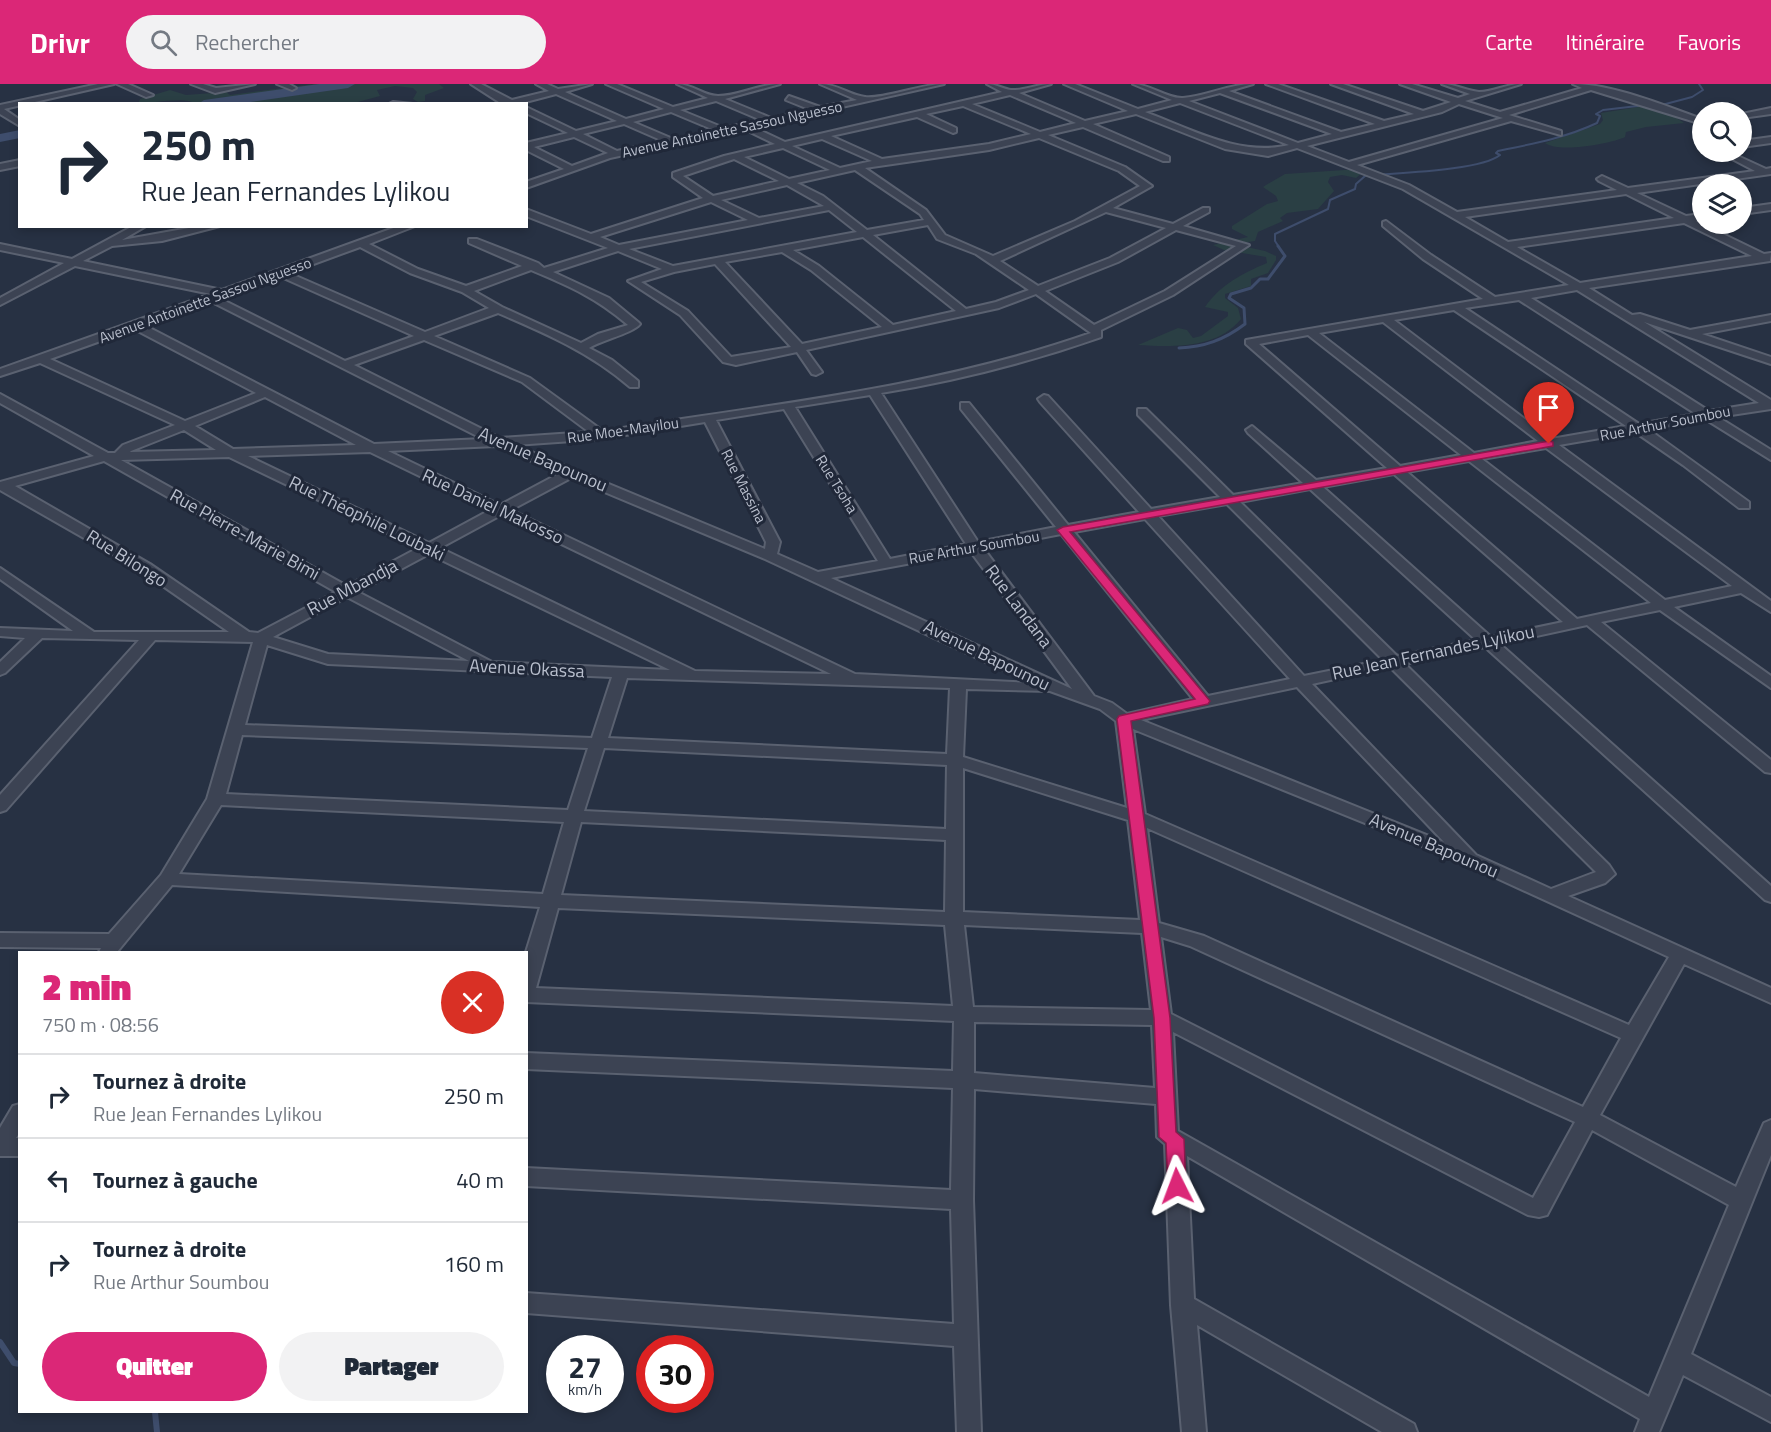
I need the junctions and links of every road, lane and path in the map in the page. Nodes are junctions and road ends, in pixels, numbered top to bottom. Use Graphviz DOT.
graph roads {
  1 [pos="110,84"];
  2 [pos="121,84"];
  3 [pos="195,84"];
  4 [pos="251,84"];
  5 [pos="281,84"];
  6 [pos="475,84"];
  7 [pos="540,84"];
  8 [pos="588,84"];
  9 [pos="610,84"];
  10 [pos="681,84"];
  11 [pos="776,84"];
  12 [pos="824,84"];
  13 [pos="895,84"];
  14 [pos="940,84"];
  15 [pos="991,84"];
  16 [pos="1047,84"];
  17 [pos="1068,84"];
  18 [pos="1137,84"];
  19 [pos="1203,84"];
  20 [pos="1249,84"];
  21 [pos="1270,84"];
  22 [pos="1335,84"];
  23 [pos="1404,84"];
  24 [pos="1446,84"];
  25 [pos="1513,84"];
  26 [pos="1577,84"];
  27 [pos="46,87"];
  28 [pos="292,88"];
  29 [pos="1591,88"];
  30 [pos="912,90"];
  31 [pos="1221,91"];
  32 [pos="556,92"];
  33 [pos="1010,92"];
  34 [pos="1478,94"];
  35 [pos="60,95"];
  36 [pos="149,95"];
  37 [pos="789,98"];
  38 [pos="717,99"];
  39 [pos="1180,101"];
  40 [pos="28,102"];
  41 [pos="508,102"];
  42 [pos="514,102"];
  43 [pos="1457,102"];
  44 [pos="963,103"];
  45 [pos="18,104"];
  46 [pos="870,107"];
  47 [pos="0,108"];
  48 [pos="528,110"];
  49 [pos="670,110"];
  50 [pos="819,110"];
  51 [pos="1136,111"];
  52 [pos="1771,111"];
  53 [pos="918,114"];
  54 [pos="1423,114"];
  55 [pos="1752,114"];
  56 [pos="1498,115"];
  57 [pos="1692,118"];
  58 [pos="1509,119"];
  59 [pos="770,120"];
  60 [pos="893,120"];
  61 [pos="627,121"];
  62 [pos="18,122"];
  63 [pos="1083,124"];
  64 [pos="1384,124"];
  65 [pos="744,126"];
  66 [pos="952,130"];
  67 [pos="723,131"];
  68 [pos="1558,133"];
  69 [pos="576,134"];
  70 [pos="1039,135"];
  71 [pos="823,136"];
  72 [pos="1344,136"];
  73 [pos="1771,140"];
  74 [pos="1752,141"];
  75 [pos="672,142"];
  76 [pos="783,145"];
  77 [pos="528,146"];
  78 [pos="528,147"];
  79 [pos="1299,147"];
  80 [pos="612,155"];
  81 [pos="735,156"];
  82 [pos="1166,159"];
  83 [pos="881,162"];
  84 [pos="1745,162"];
  85 [pos="18,163"];
  86 [pos="1351,164"];
  87 [pos="0,167"];
  88 [pos="858,168"];
  89 [pos="572,169"];
  90 [pos="841,172"];
  91 [pos="1769,173"];
  92 [pos="1602,179"];
  93 [pos="793,183"];
  94 [pos="528,185"];
  95 [pos="1628,192"];
  96 [pos="712,199"];
  97 [pos="831,207"];
  98 [pos="1771,207"];
  99 [pos="1105,209"];
  100 [pos="1206,210"];
  101 [pos="1752,210"];
  102 [pos="528,213"];
  103 [pos="1457,215"];
  104 [pos="1692,218"];
  105 [pos="1686,219"];
  106 [pos="758,220"];
  107 [pos="930,222"];
  108 [pos="1386,224"];
  109 [pos="137,228"];
  110 [pos="206,228"];
  111 [pos="405,228"];
  112 [pos="1175,228"];
  113 [pos="863,234"];
  114 [pos="591,237"];
  115 [pos="473,241"];
  116 [pos="361,244"];
  117 [pos="106,245"];
  118 [pos="1508,245"];
  119 [pos="0,247"];
  120 [pos="618,248"];
  121 [pos="783,248"];
  122 [pos="1768,258"];
  123 [pos="993,260"];
  124 [pos="74,261"];
  125 [pos="717,261"];
  126 [pos="534,265"];
  127 [pos="672,269"];
  128 [pos="545,271"];
  129 [pos="280,273"];
  130 [pos="1579,287"];
  131 [pos="466,290"];
  132 [pos="1038,292"];
  133 [pos="217,296"];
  134 [pos="1522,297"];
  135 [pos="0,302"];
  136 [pos="1495,302"];
  137 [pos="1607,306"];
  138 [pos="1456,308"];
  139 [pos="498,309"];
  140 [pos="965,312"];
  141 [pos="1385,318"];
  142 [pos="1771,318"];
  143 [pos="136,325"];
  144 [pos="892,328"];
  145 [pos="1096,332"];
  146 [pos="1311,332"];
  147 [pos="1690,334"];
  148 [pos="421,336"];
  149 [pos="580,348"];
  150 [pos="800,348"];
  151 [pos="41,358"];
  152 [pos="1771,361"];
  153 [pos="344,365"];
  154 [pos="816,372"];
  155 [pos="0,373"];
  156 [pos="634,384"];
  157 [pos="874,392"];
  158 [pos="266,393"];
  159 [pos="0,398"];
  160 [pos="1044,399"];
  161 [pos="788,405"];
  162 [pos="1770,405"];
  163 [pos="965,406"];
  164 [pos="1142,412"];
  165 [pos="1708,415"];
  166 [pos="709,418"];
  167 [pos="185,425"];
  168 [pos="1252,430"];
  169 [pos="1637,430"];
  170 [pos="601,435"];
  171 [pos="500,443"];
  172 [pos="1549,444"];
  173 [pos="371,448"];
  174 [pos="229,452"];
  175 [pos="119,456"];
  176 [pos="1771,456"];
  177 [pos="104,457"];
  178 [pos="1474,457"];
  179 [pos="1395,470"];
  180 [pos="572,472"];
  181 [pos="2,485"];
  182 [pos="1312,485"];
  183 [pos="1231,499"];
  184 [pos="1744,505"];
  185 [pos="500,509"];
  186 [pos="1148,514"];
  187 [pos="1063,530"];
  188 [pos="974,546"];
  189 [pos="426,548"];
  190 [pos="770,556"];
  191 [pos="886,563"];
  192 [pos="0,572"];
  193 [pos="815,577"];
  194 [pos="1742,588"];
  195 [pos="346,591"];
  196 [pos="1661,604"];
  197 [pos="1770,606"];
  198 [pos="1581,622"];
  199 [pos="0,632"];
  200 [pos="38,634"];
  201 [pos="89,636"];
  202 [pos="151,636"];
  203 [pos="254,637"];
  204 [pos="1487,641"];
  205 [pos="1393,660"];
  206 [pos="491,667"];
  207 [pos="0,670"];
  208 [pos="621,672"];
  209 [pos="694,676"];
  210 [pos="854,679"];
  211 [pos="1299,680"];
  212 [pos="958,682"];
  213 [pos="1771,683"];
  214 [pos="1058,689"];
  215 [pos="1087,698"];
  216 [pos="1203,701"];
  217 [pos="1124,719"];
  218 [pos="234,730"];
  219 [pos="597,743"];
  220 [pos="954,760"];
  221 [pos="1771,768"];
  222 [pos="216,799"];
  223 [pos="0,806"];
  224 [pos="574,817"];
  225 [pos="1137,817"];
  226 [pos="954,835"];
  227 [pos="1472,860"];
  228 [pos="167,879"];
  229 [pos="1549,896"];
  230 [pos="1771,896"];
  231 [pos="550,901"];
  232 [pos="954,917"];
  233 [pos="1150,927"];
  234 [pos="2,942"];
  235 [pos="111,947"];
  236 [pos="1680,955"];
  237 [pos="528,981"];
  238 [pos="528,995"];
  239 [pos="1771,996"];
  240 [pos="964,1014"];
  241 [pos="1162,1018"];
  242 [pos="1633,1035"];
  243 [pos="528,1061"];
  244 [pos="965,1080"];
  245 [pos="1166,1097"];
  246 [pos="18,1115"];
  247 [pos="1590,1119"];
  248 [pos="1771,1129"];
  249 [pos="1175,1139"];
  250 [pos="0,1146"];
  251 [pos="18,1147"];
  252 [pos="528,1177"];
  253 [pos="962,1200"];
  254 [pos="1740,1200"];
  255 [pos="528,1303"];
  256 [pos="1183,1305"];
  257 [pos="966,1336"];
  258 [pos="1678,1360"];
  259 [pos="1771,1410"];
  260 [pos="1651,1423"];
  261 [pos="969,1432"];
  262 [pos="1194,1432"];
  263 [pos="1405,1432"];
  1 -- 35 [label="street"];
  2 -- 36 [label="street"];
  3 -- 4 [label="street"];
  5 -- 28 [label="street"];
  6 -- 41 [label="street"];
  7 -- 32 [label="street"];
  8 -- 32 [label="street"];
  9 -- 49 [label="street"];
  10 -- 38 [label="street"];
  11 -- 38 [label="street"];
  12 -- 46 [label="street"];
  13 -- 30 [label="street"];
  14 -- 30 [label="street, Avenue Antoinette Sassou Nguesso"];
  15 -- 33 [label="street"];
  16 -- 33 [label="street"];
  17 -- 51 [label="street"];
  18 -- 39 [label="street"];
  19 -- 31 [label="street"];
  20 -- 31 [label="street"];
  21 -- 64 [label="street"];
  22 -- 54 [label="street"];
  23 -- 43 [label="street"];
  24 -- 34 [label="street"];
  25 -- 34 [label="street"];
  26 -- 29 [label="street"];
  27 -- 35 [label="street"];
  29 -- 56 [label="street"];
  29 -- 57 [label="street"];
  30 -- 46 [label="street, Avenue Antoinette Sassou Nguesso"];
  31 -- 39 [label="street"];
  31 -- 72 [label="street"];
  32 -- 42 [label="street"];
  32 -- 61 [label="street"];
  33 -- 44 [label="street"];
  33 -- 63 [label="street"];
  34 -- 43 [label="street"];
  35 -- 40 [label="street"];
  37 -- 50 [label="street"];
  38 -- 49 [label="street"];
  38 -- 59 [label="street"];
  39 -- 51 [label="street"];
  39 -- 79 [label="street"];
  43 -- 54 [label="street"];
  43 -- 56 [label="street"];
  44 -- 53 [label="street"];
  44 -- 70 [label="street"];
  45 -- 47 [label="street"];
  46 -- 50 [label="street, Avenue Antoinette Sassou Nguesso"];
  46 -- 60 [label="street"];
  47 -- 62 [label="street"];
  48 -- 69 [label="street"];
  49 -- 61 [label="street"];
  49 -- 67 [label="street"];
  50 -- 59 [label="street, Avenue Antoinette Sassou Nguesso"];
  51 -- 63 [label="street"];
  51 -- 79 [label="street"];
  52 -- 55 [label="street"];
  53 -- 60 [label="street"];
  53 -- 66 [label="street"];
  54 -- 64 [label="street"];
  56 -- 58 [label="street"];
  58 -- 68 [label="street"];
  58 -- 86 [label="street"];
  59 -- 65 [label="street, Avenue Antoinette Sassou Nguesso"];
  60 -- 71 [label="street"];
  61 -- 69 [label="street"];
  61 -- 75 [label="street"];
  63 -- 70 [label="street"];
  63 -- 82 [label="street"];
  64 -- 72 [label="street"];
  65 -- 67 [label="street, Avenue Antoinette Sassou Nguesso"];
  65 -- 76 [label="street"];
  67 -- 75 [label="street, Avenue Antoinette Sassou Nguesso"];
  69 -- 77 [label="street"];
  69 -- 80 [label="street"];
  70 -- 83 [label="street"];
  70 -- 99 [label="street"];
  71 -- 76 [label="street"];
  71 -- 83 [label="street"];
  72 -- 79 [label="street"];
  73 -- 74 [label="street"];
  75 -- 80 [label="street, Avenue Antoinette Sassou Nguesso"];
  76 -- 81 [label="street"];
  76 -- 90 [label="street"];
  78 -- 89 [label="street"];
  79 -- 86 [label="street"];
  80 -- 89 [label="street, Avenue Antoinette Sassou Nguesso"];
  81 -- 93 [label="street"];
  81 -- 96 [label="street"];
  83 -- 88 [label="street"];
  84 -- 91 [label="street"];
  85 -- 87 [label="street"];
  86 -- 103 [label="street"];
  88 -- 90 [label="street"];
  88 -- 107 [label="street"];
  89 -- 94 [label="street, Avenue Antoinette Sassou Nguesso"];
  90 -- 93 [label="street"];
  91 -- 95 [label="street"];
  92 -- 95 [label="street"];
  93 -- 96 [label="street"];
  93 -- 97 [label="street"];
  95 -- 103 [label="street"];
  95 -- 105 [label="street"];
  96 -- 106 [label="street"];
  96 -- 114 [label="street"];
  97 -- 106 [label="street"];
  97 -- 113 [label="street"];
  98 -- 101 [label="street"];
  99 -- 112 [label="street"];
  99 -- 123 [label="street"];
  100 -- 112 [label="street"];
  102 -- 114 [label="street"];
  103 -- 118 [label="street"];
  104 -- 105 [label="street"];
  105 -- 118 [label="street"];
  105 -- 122 [label="street"];
  106 -- 120 [label="street"];
  107 -- 113 [label="street"];
  107 -- 123 [label="street"];
  108 -- 136 [label="street"];
  109 -- 117 [label="street"];
  110 -- 117 [label="street"];
  111 -- 116 [label="street, Avenue Antoinette Sassou Nguesso"];
  112 -- 132 [label="street"];
  112 -- 145 [label="street, Rue Moe-Mayilou"];
  113 -- 121 [label="street"];
  113 -- 140 [label="street"];
  114 -- 120 [label="street"];
  115 -- 126 [label="street"];
  116 -- 129 [label="street, Avenue Antoinette Sassou Nguesso"];
  116 -- 131 [label="street"];
  117 -- 124 [label="street"];
  118 -- 130 [label="street"];
  119 -- 124 [label="street, Avenue Bapounou"];
  120 -- 127 [label="street"];
  120 -- 128 [label="street"];
  121 -- 125 [label="street"];
  121 -- 144 [label="street"];
  122 -- 130 [label="street"];
  123 -- 132 [label="street"];
  124 -- 133 [label="street, Avenue Bapounou"];
  124 -- 135 [label="street"];
  125 -- 127 [label="street"];
  125 -- 150 [label="street"];
  126 -- 128 [label="street"];
  126 -- 131 [label="street"];
  127 -- 150 [label="street"];
  128 -- 149 [label="street"];
  129 -- 133 [label="street, Avenue Antoinette Sassou Nguesso"];
  129 -- 148 [label="street"];
  130 -- 134 [label="street"];
  130 -- 137 [label="street"];
  131 -- 139 [label="street"];
  132 -- 140 [label="street"];
  132 -- 145 [label="street"];
  133 -- 143 [label="street, Avenue Antoinette Sassou Nguesso"];
  133 -- 153 [label="street, Avenue Bapounou"];
  134 -- 136 [label="street"];
  134 -- 165 [label="street"];
  136 -- 138 [label="street"];
  137 -- 147 [label="street"];
  137 -- 162 [label="street"];
  138 -- 141 [label="street"];
  138 -- 169 [label="street"];
  139 -- 148 [label="street"];
  139 -- 149 [label="street"];
  140 -- 144 [label="street"];
  141 -- 146 [label="street"];
  141 -- 172 [label="street"];
  142 -- 147 [label="street"];
  143 -- 151 [label="street, Avenue Antoinette Sassou Nguesso"];
  143 -- 158 [label="street, Rue Daniel Makosso"];
  144 -- 150 [label="street"];
  145 -- 157 [label="street, Rue Moe-Mayilou"];
  146 -- 178 [label="street"];
  146 -- 179 [label="street"];
  147 -- 152 [label="street"];
  148 -- 153 [label="street"];
  148 -- 170 [label="street"];
  149 -- 156 [label="street"];
  150 -- 154 [label="street"];
  151 -- 155 [label="street, Avenue Antoinette Sassou Nguesso"];
  151 -- 167 [label="street, Rue Théophile Loubaki"];
  153 -- 171 [label="street, Avenue Bapounou"];
  157 -- 161 [label="street, Rue Moe-Mayilou"];
  157 -- 188 [label="street, Rue Landana"];
  158 -- 167 [label="street"];
  158 -- 173 [label="street, Rue Daniel Makosso"];
  159 -- 177 [label="street, Rue Pierre-Marie Bimi"];
  160 -- 186 [label="street"];
  161 -- 166 [label="street, Rue Moe-Mayilou"];
  161 -- 191 [label="street, Rue Tsoha"];
  162 -- 165 [label="street, Rue Arthur Soumbou"];
  163 -- 187 [label="street"];
  164 -- 183 [label="street"];
  165 -- 169 [label="street, Rue Arthur Soumbou"];
  165 -- 176 [label="street"];
  166 -- 170 [label="street, Rue Moe-Mayilou"];
  166 -- 190 [label="street, Rue Massina"];
  167 -- 174 [label="street, Rue Théophile Loubaki"];
  167 -- 175 [label="street"];
  168 -- 182 [label="street"];
  169 -- 172 [label="street, Rue Arthur Soumbou"];
  169 -- 184 [label="street"];
  170 -- 171 [label="street, Rue Moe-Mayilou"];
  171 -- 173 [label="street, Rue Moe-Mayilou"];
  171 -- 180 [label="street, Avenue Bapounou"];
  172 -- 178 [label="street, Rue Arthur Soumbou"];
  172 -- 194 [label="street"];
  173 -- 174 [label="street, Rue Moe-Mayilou"];
  173 -- 185 [label="street, Rue Daniel Makosso"];
  174 -- 175 [label="street, Rue Moe-Mayilou"];
  174 -- 189 [label="street, Rue Théophile Loubaki"];
  175 -- 177 [label="street, Rue Moe-Mayilou"];
  177 -- 181 [label="street, Rue Moe-Mayilou"];
  177 -- 195 [label="street, Rue Pierre-Marie Bimi"];
  178 -- 179 [label="street, Rue Arthur Soumbou"];
  178 -- 196 [label="street"];
  179 -- 182 [label="street, Rue Arthur Soumbou"];
  179 -- 198 [label="street"];
  180 -- 185 [label="street, Rue Mbandja"];
  180 -- 190 [label="street, Avenue Bapounou"];
  181 -- 203 [label="street, Rue Bilongo"];
  182 -- 183 [label="street, Rue Arthur Soumbou"];
  182 -- 204 [label="street"];
  183 -- 186 [label="street, Rue Arthur Soumbou"];
  183 -- 205 [label="street"];
  185 -- 189 [label="street, Rue Mbandja"];
  185 -- 210 [label="street, Rue Daniel Makosso"];
  186 -- 187 [label="street, Rue Arthur Soumbou"];
  186 -- 211 [label="street"];
  187 -- 188 [label="street, Rue Arthur Soumbou"];
  187 -- 216 [label="street"];
  188 -- 191 [label="street, Rue Arthur Soumbou"];
  188 -- 215 [label="street, Rue Landana"];
  189 -- 195 [label="street, Rue Mbandja"];
  189 -- 209 [label="street, Rue Théophile Loubaki"];
  190 -- 193 [label="street, Avenue Bapounou"];
  191 -- 193 [label="street, Rue Arthur Soumbou"];
  192 -- 201 [label="street"];
  193 -- 214 [label="street, Avenue Bapounou"];
  194 -- 196 [label="street, Rue Jean Fernandes Lylikou"];
  194 -- 197 [label="street"];
  195 -- 203 [label="street, Rue Mbandja"];
  195 -- 206 [label="street, Rue Pierre-Marie Bimi"];
  196 -- 198 [label="street, Rue Jean Fernandes Lylikou"];
  196 -- 213 [label="street"];
  198 -- 204 [label="street, Rue Jean Fernandes Lylikou"];
  198 -- 221 [label="street"];
  199 -- 200 [label="street, Avenue Okassa"];
  200 -- 201 [label="street, Avenue Okassa"];
  200 -- 207 [label="street"];
  201 -- 202 [label="street, Avenue Okassa"];
  202 -- 203 [label="street, Avenue Okassa"];
  202 -- 223 [label="street"];
  203 -- 206 [label="street, Avenue Okassa"];
  203 -- 218 [label="street"];
  204 -- 205 [label="street, Rue Jean Fernandes Lylikou"];
  204 -- 230 [label="street"];
  205 -- 211 [label="street, Rue Jean Fernandes Lylikou"];
  205 -- 229 [label="street"];
  206 -- 208 [label="street, Avenue Okassa"];
  208 -- 209 [label="street, Avenue Okassa"];
  208 -- 219 [label="street"];
  209 -- 210 [label="street, Avenue Okassa"];
  210 -- 212 [label="street, Avenue Okassa"];
  211 -- 216 [label="street, Rue Jean Fernandes Lylikou"];
  211 -- 227 [label="street"];
  212 -- 214 [label="street, Avenue Okassa"];
  212 -- 220 [label="street"];
  214 -- 215 [label="street, Avenue Bapounou"];
  215 -- 217 [label="street, Avenue Bapounou"];
  216 -- 217 [label="street, Rue Jean Fernandes Lylikou"];
  217 -- 225 [label="street"];
  217 -- 227 [label="street, Avenue Bapounou"];
  218 -- 219 [label="street"];
  218 -- 222 [label="street"];
  219 -- 220 [label="street"];
  219 -- 224 [label="street"];
  220 -- 225 [label="street"];
  220 -- 226 [label="street"];
  222 -- 224 [label="street"];
  222 -- 228 [label="street"];
  224 -- 226 [label="street"];
  224 -- 231 [label="street"];
  225 -- 233 [label="street"];
  225 -- 242 [label="street"];
  226 -- 232 [label="street"];
  227 -- 229 [label="street, Avenue Bapounou"];
  228 -- 231 [label="street"];
  228 -- 235 [label="street"];
  229 -- 236 [label="street, Avenue Bapounou"];
  231 -- 232 [label="street"];
  231 -- 237 [label="street"];
  232 -- 233 [label="street"];
  232 -- 240 [label="street"];
  233 -- 241 [label="street"];
  233 -- 247 [label="street"];
  234 -- 235 [label="street"];
  236 -- 239 [label="street, Avenue Bapounou"];
  236 -- 242 [label="street"];
  238 -- 240 [label="street"];
  240 -- 241 [label="street"];
  240 -- 244 [label="street"];
  241 -- 245 [label="street"];
  241 -- 247 [label="street"];
  242 -- 247 [label="street"];
  243 -- 244 [label="street"];
  244 -- 245 [label="street"];
  244 -- 253 [label="street"];
  245 -- 249 [label="street"];
  246 -- 250 [label="street"];
  247 -- 254 [label="street"];
  248 -- 254 [label="street"];
  249 -- 256 [label="street"];
  249 -- 260 [label="street"];
  250 -- 251 [label="street"];
  252 -- 253 [label="street"];
  253 -- 257 [label="street"];
  254 -- 258 [label="street"];
  255 -- 257 [label="street"];
  256 -- 262 [label="street"];
  256 -- 263 [label="street"];
  257 -- 261 [label="street"];
  258 -- 259 [label="street"];
  258 -- 260 [label="street"];
}
